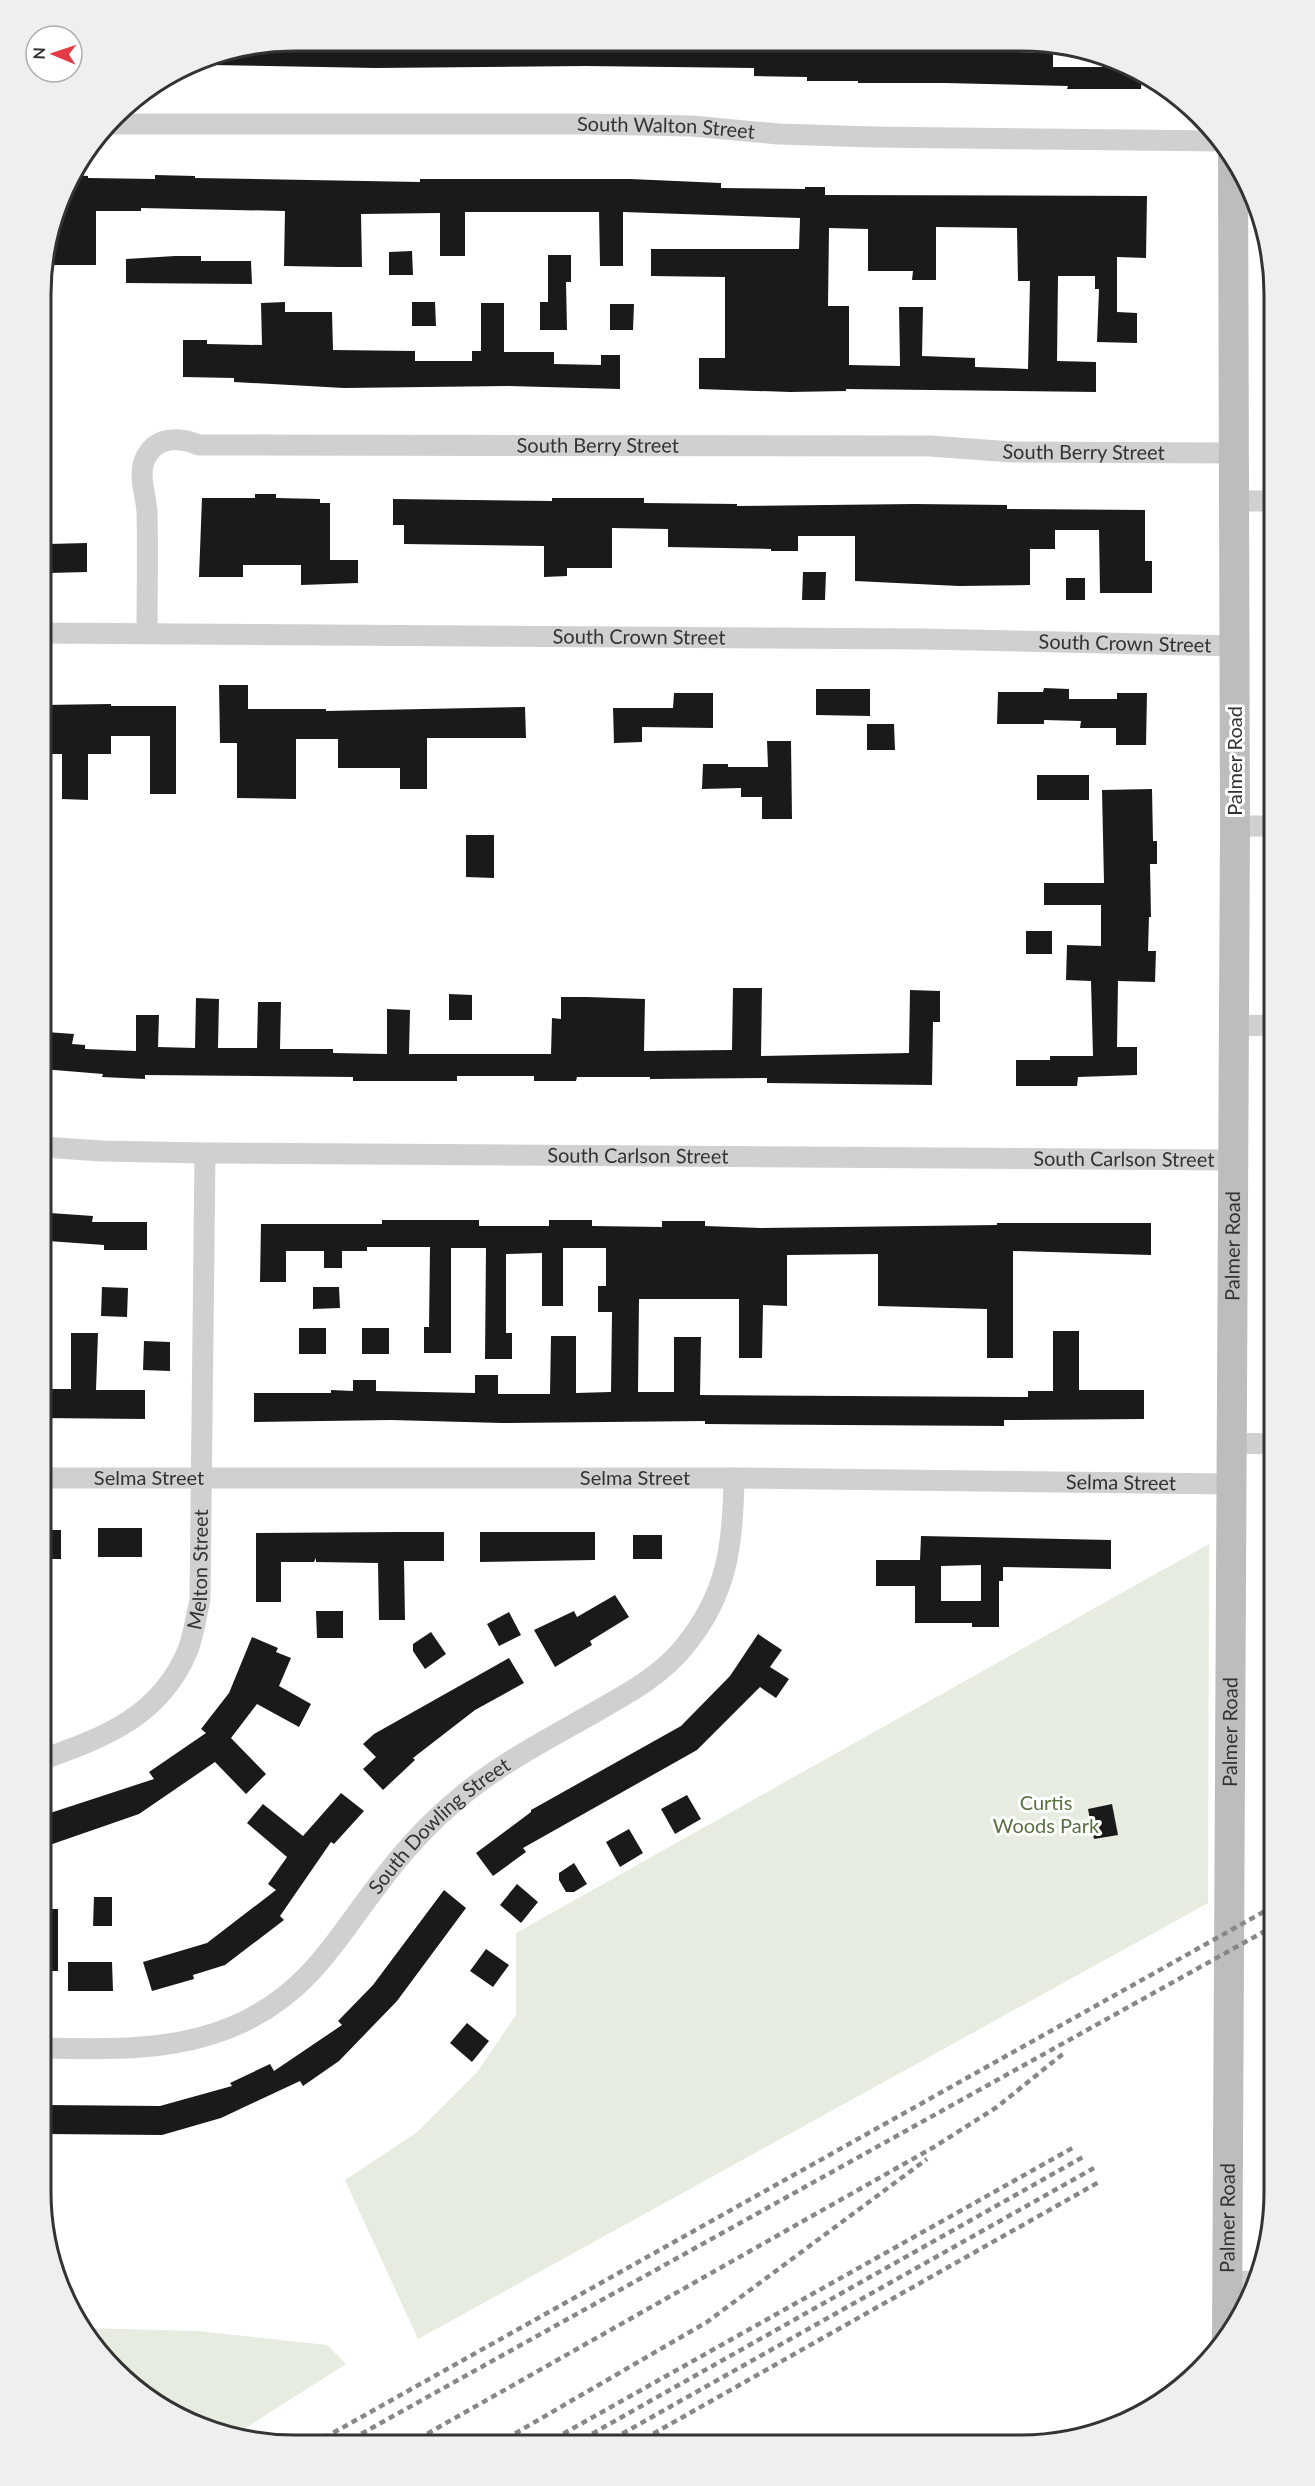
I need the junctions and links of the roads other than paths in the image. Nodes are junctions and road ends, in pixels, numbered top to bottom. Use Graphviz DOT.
graph roads {
  1 [pos="120,124"];
  2 [pos="1210,141"];
  3 [pos="1233,176"];
  4 [pos="1235,453"];
  5 [pos="1235,501"];
  6 [pos="1264,501"];
  7 [pos="51,633"];
  8 [pos="147,633"];
  9 [pos="1235,646"];
  10 [pos="1235,826"];
  11 [pos="1264,826"];
  12 [pos="1264,1025"];
  13 [pos="1234,1026"];
  14 [pos="51,1148"];
  15 [pos="205,1153"];
  16 [pos="1233,1160"];
  17 [pos="1230,1443"];
  18 [pos="1264,1444"];
  19 [pos="51,1478"];
  20 [pos="735,1478"];
  21 [pos="202,1479"];
  22 [pos="1230,1484"];
  23 [pos="51,1756"];
  24 [pos="51,2048"];
  25 [pos="1247,2281"];
  26 [pos="1227,2282"];
  27 [pos="1227,2320"];
  1 -- 2 [label="street, South Walton Street"];
  3 -- 4 [label="street, Palmer Road"];
  4 -- 5 [label="street, Palmer Road"];
  4 -- 8 [label="street, South Berry Street"];
  5 -- 6 [label="street"];
  5 -- 9 [label="street, Palmer Road"];
  7 -- 8 [label="street, South Crown Street"];
  8 -- 9 [label="street, South Crown Street"];
  9 -- 10 [label="street, Palmer Road"];
  10 -- 11 [label="street"];
  10 -- 13 [label="street, Palmer Road"];
  12 -- 13 [label="street"];
  13 -- 16 [label="street, Palmer Road"];
  14 -- 15 [label="street, South Carlson Street"];
  15 -- 16 [label="street, South Carlson Street"];
  15 -- 21 [label="street, Melton Street"];
  16 -- 17 [label="street, Palmer Road"];
  17 -- 18 [label="street"];
  17 -- 22 [label="street, Palmer Road"];
  19 -- 21 [label="street, Selma Street"];
  20 -- 21 [label="street, Selma Street"];
  20 -- 22 [label="street, Selma Street"];
  20 -- 24 [label="street, South Dowling Street"];
  21 -- 23 [label="street, Melton Street"];
  22 -- 26 [label="street, Palmer Road"];
  25 -- 26 [label="street"];
  26 -- 27 [label="street, Palmer Road"];
}
